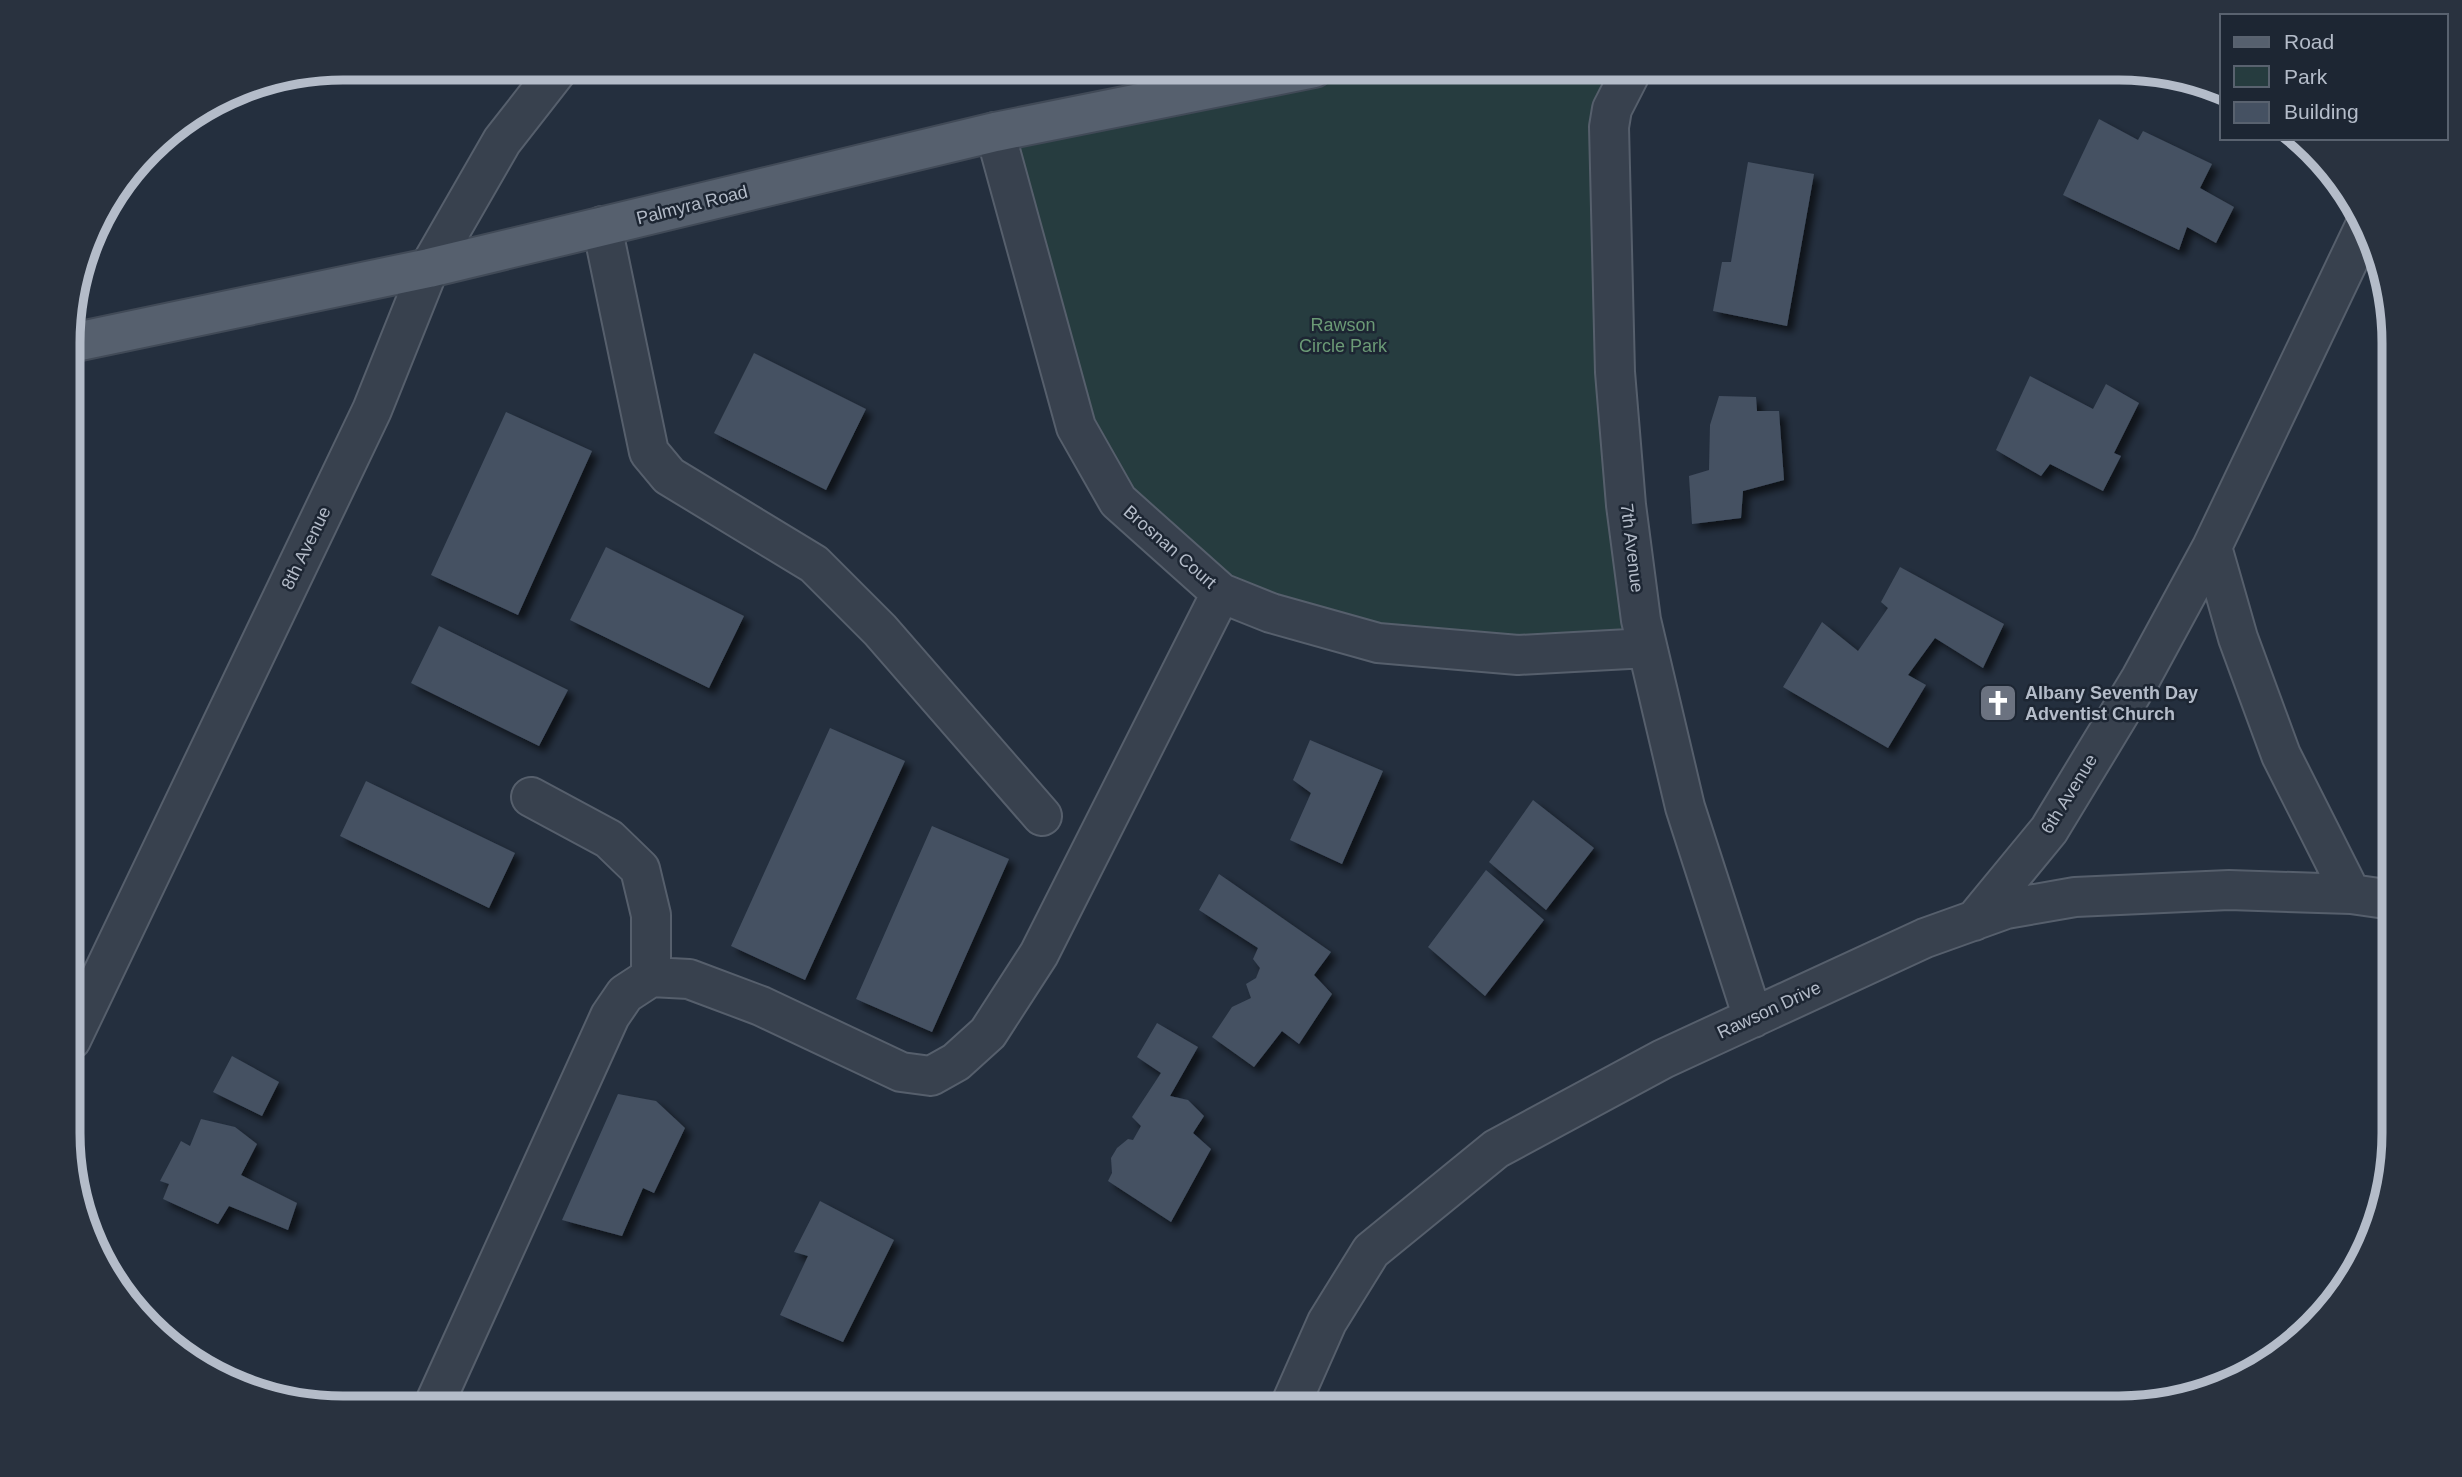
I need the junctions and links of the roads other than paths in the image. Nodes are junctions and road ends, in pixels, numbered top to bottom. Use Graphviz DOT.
graph roads {
  1 [pos="550,80"];
  2 [pos="1236,80"];
  3 [pos="1627,80"];
  4 [pos="995,132"];
  5 [pos="602,226"];
  6 [pos="2359,238"];
  7 [pos="429,268"];
  8 [pos="80,341"];
  9 [pos="2212,547"];
  10 [pos="1221,593"];
  11 [pos="1647,648"];
  12 [pos="531,797"];
  13 [pos="1042,816"];
  14 [pos="2351,894"];
  15 [pos="2382,898"];
  16 [pos="1974,921"];
  17 [pos="651,977"];
  18 [pos="1753,1018"];
  19 [pos="80,1021"];
  20 [pos="438,1396"];
  21 [pos="1295,1396"];
  1 -- 7 [label="street, 8th Avenue"];
  2 -- 4 [label="main road, Palmyra Road"];
  3 -- 11 [label="street, 7th Avenue"];
  4 -- 5 [label="main road, Palmyra Road"];
  4 -- 10 [label="street, Brosnan Court"];
  5 -- 7 [label="main road, Palmyra Road"];
  5 -- 13 [label="street"];
  6 -- 9 [label="street, 6th Avenue"];
  7 -- 8 [label="main road, Palmyra Road"];
  7 -- 19 [label="street, 8th Avenue"];
  9 -- 14 [label="street"];
  9 -- 16 [label="street, 6th Avenue"];
  10 -- 11 [label="street, Brosnan Court"];
  10 -- 17 [label="street"];
  11 -- 18 [label="street, 7th Avenue"];
  12 -- 17 [label="street"];
  14 -- 15 [label="street, Rawson Drive"];
  14 -- 16 [label="street, Rawson Drive"];
  16 -- 18 [label="street, Rawson Drive"];
  17 -- 20 [label="street"];
  18 -- 21 [label="street, Rawson Drive"];
}
